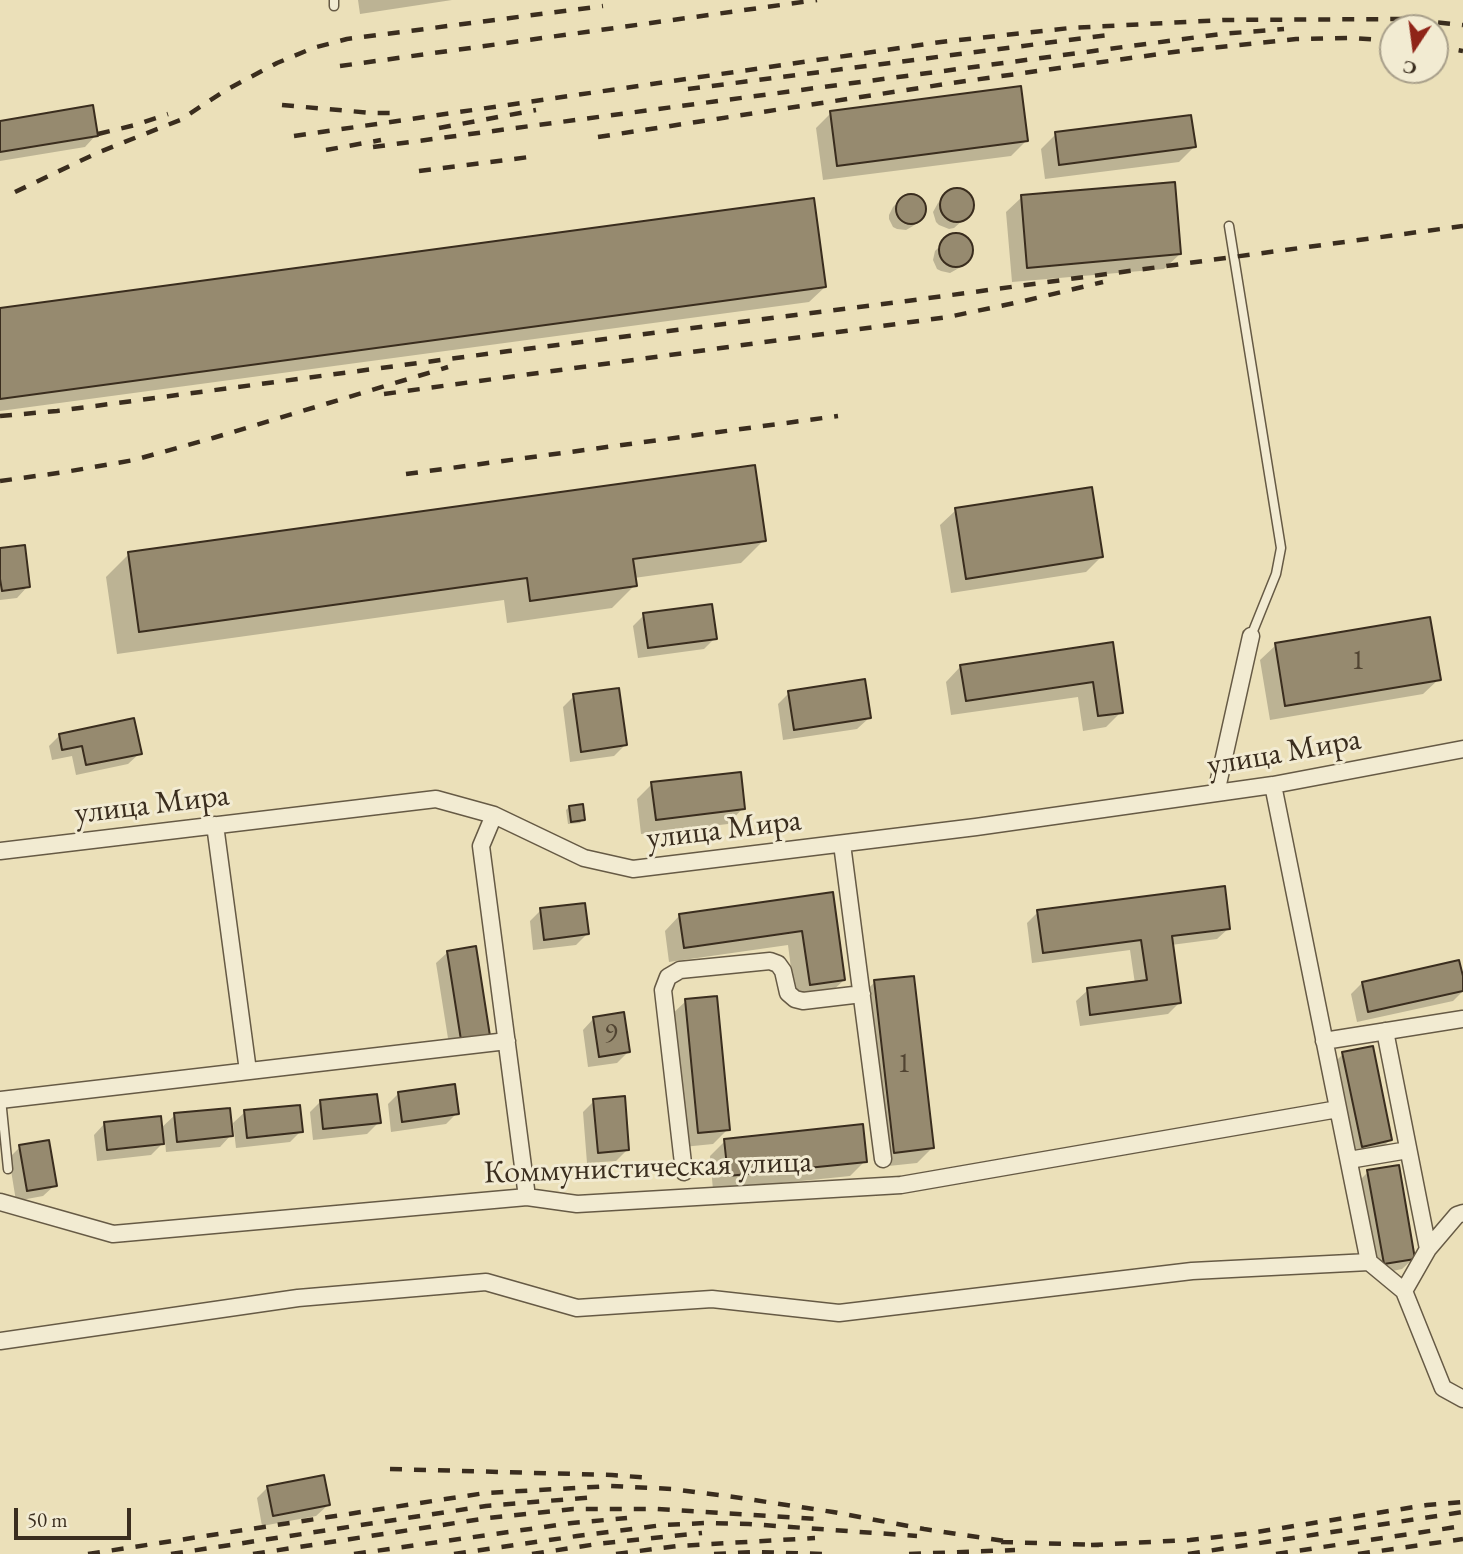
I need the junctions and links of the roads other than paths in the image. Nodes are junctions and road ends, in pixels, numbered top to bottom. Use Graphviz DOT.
graph roads {
  1 [pos="1229,226"];
  2 [pos="1251,636"];
  3 [pos="1463,748"];
  4 [pos="1273,785"];
  5 [pos="1216,793"];
  6 [pos="494,815"];
  7 [pos="215,825"];
  8 [pos="842,844"];
  9 [pos="0,851"];
  10 [pos="862,994"];
  11 [pos="1463,1020"];
  12 [pos="1385,1031"];
  13 [pos="506,1041"];
  14 [pos="1324,1041"];
  15 [pos="248,1071"];
  16 [pos="1,1099"];
  17 [pos="1338,1109"];
  18 [pos="1408,1150"];
  19 [pos="883,1159"];
  20 [pos="1349,1160"];
  21 [pos="8,1169"];
  22 [pos="684,1172"];
  23 [pos="527,1196"];
  24 [pos="0,1202"];
  25 [pos="1463,1213"];
  26 [pos="1428,1249"];
  27 [pos="1369,1262"];
  28 [pos="1404,1291"];
  29 [pos="0,1341"];
  30 [pos="1463,1399"];
  1 -- 2 [label="lane"];
  2 -- 5 [label="street"];
  3 -- 4 [label="street, улица Мира"];
  4 -- 5 [label="street, улица Мира"];
  4 -- 14 [label="street"];
  5 -- 8 [label="street, улица Мира"];
  6 -- 7 [label="street, улица Мира"];
  6 -- 8 [label="street, улица Мира"];
  6 -- 13 [label="street"];
  7 -- 9 [label="street, улица Мира"];
  7 -- 15 [label="street"];
  8 -- 10 [label="street"];
  10 -- 19 [label="street"];
  10 -- 22 [label="street"];
  11 -- 12 [label="street"];
  12 -- 14 [label="street"];
  12 -- 18 [label="street"];
  13 -- 15 [label="street"];
  13 -- 23 [label="street"];
  14 -- 17 [label="street"];
  15 -- 16 [label="street"];
  16 -- 21 [label="lane"];
  17 -- 20 [label="street"];
  17 -- 23 [label="street, Коммунистическая улица"];
  18 -- 20 [label="street"];
  18 -- 26 [label="street"];
  20 -- 27 [label="street"];
  23 -- 24 [label="street, Коммунистическая улица"];
  25 -- 26 [label="street"];
  26 -- 28 [label="street"];
  27 -- 28 [label="street"];
  27 -- 29 [label="street"];
  28 -- 30 [label="street"];
}
